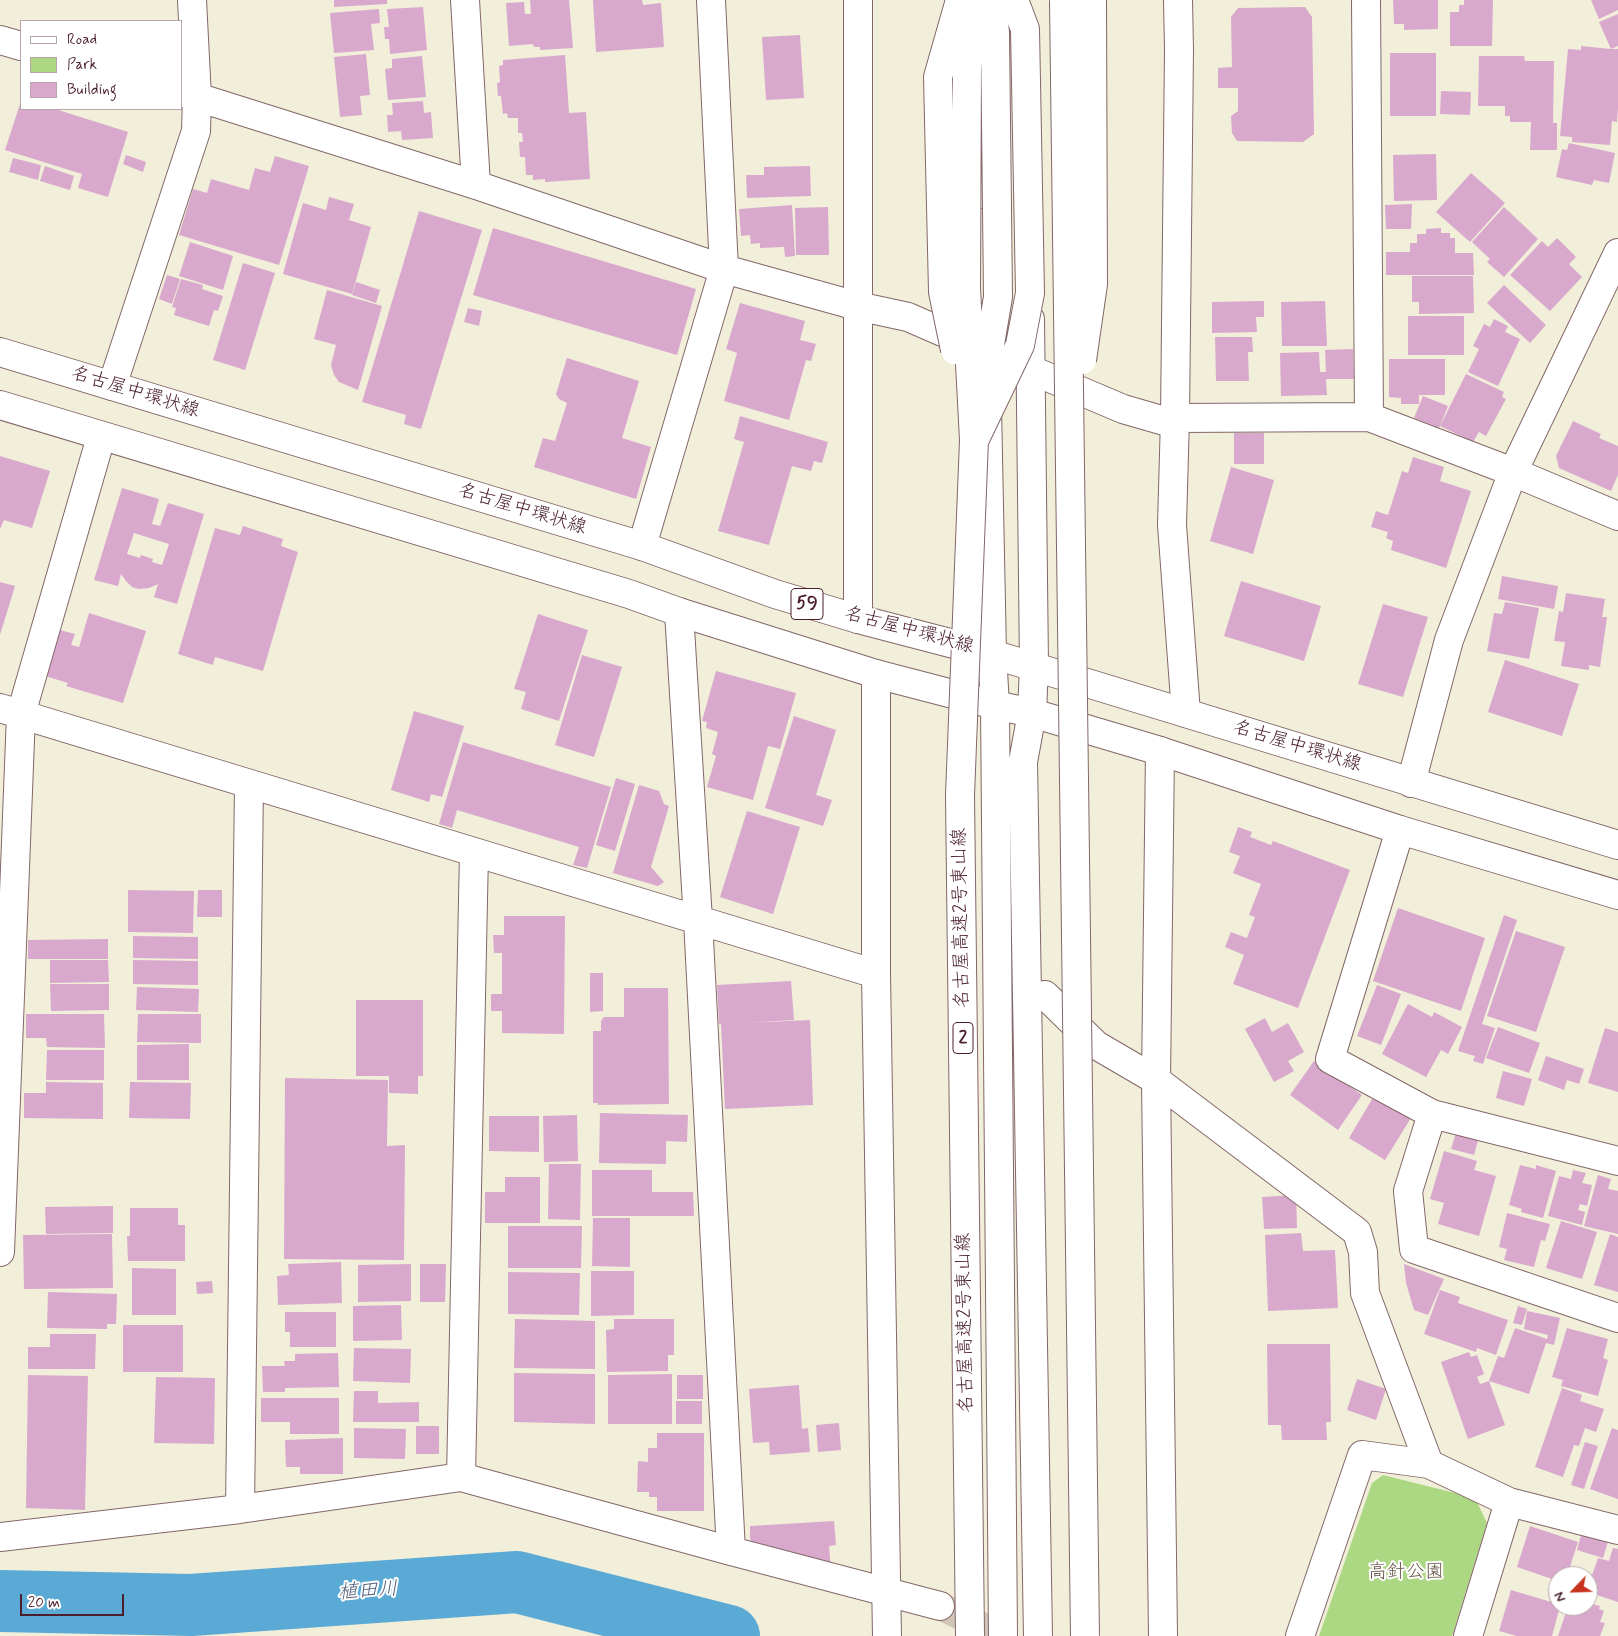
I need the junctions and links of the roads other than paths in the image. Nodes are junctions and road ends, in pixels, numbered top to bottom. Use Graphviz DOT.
graph roads {
  1 [pos="192,0"];
  2 [pos="464,0"];
  3 [pos="711,0"];
  4 [pos="858,0"];
  5 [pos="960,0"];
  6 [pos="974,0"];
  7 [pos="980,0"];
  8 [pos="992,0"];
  9 [pos="1014,0"];
  10 [pos="1026,0"];
  11 [pos="1064,0"];
  12 [pos="1092,0"];
  13 [pos="1178,0"];
  14 [pos="1366,0"];
  15 [pos="0,40"];
  16 [pos="20,46"];
  17 [pos="189,95"];
  18 [pos="476,185"];
  19 [pos="1618,253"];
  20 [pos="724,269"];
  21 [pos="857,306"];
  22 [pos="986,350"];
  23 [pos="0,352"];
  24 [pos="1030,370"];
  25 [pos="112,386"];
  26 [pos="0,405"];
  27 [pos="1369,417"];
  28 [pos="1175,421"];
  29 [pos="101,436"];
  30 [pos="974,440"];
  31 [pos="1070,446"];
  32 [pos="1513,472"];
  33 [pos="1618,516"];
  34 [pos="642,546"];
  35 [pos="678,612"];
  36 [pos="858,619"];
  37 [pos="992,654"];
  38 [pos="1034,666"];
  39 [pos="876,674"];
  40 [pos="995,705"];
  41 [pos="11,711"];
  42 [pos="1032,713"];
  43 [pos="1186,713"];
  44 [pos="1160,751"];
  45 [pos="1411,783"];
  46 [pos="249,784"];
  47 [pos="1400,830"];
  48 [pos="1618,845"];
  49 [pos="474,852"];
  50 [pos="1618,895"];
  51 [pos="698,920"];
  52 [pos="876,974"];
  53 [pos="1045,995"];
  54 [pos="1156,1080"];
  55 [pos="1432,1114"];
  56 [pos="1618,1161"];
  57 [pos="0,1252"];
  58 [pos="1618,1318"];
  59 [pos="1429,1464"];
  60 [pos="461,1477"];
  61 [pos="1509,1502"];
  62 [pos="240,1509"];
  63 [pos="1618,1530"];
  64 [pos="0,1537"];
  65 [pos="732,1551"];
  66 [pos="886,1592"];
  67 [pos="940,1606"];
  68 [pos="887,1632"];
  69 [pos="970,1636"];
  70 [pos="1003,1636"];
  71 [pos="1038,1636"];
  72 [pos="1085,1636"];
  73 [pos="1163,1636"];
  74 [pos="1300,1636"];
  75 [pos="1468,1636"];
  1 -- 17 [label="main road"];
  2 -- 18 [label="main road"];
  3 -- 20 [label="main road"];
  4 -- 21 [label="main road"];
  5 -- 30 [label="main road, bridge"];
  6 -- 30 [label="main road, bridge"];
  7 -- 22 [label="main road"];
  8 -- 30 [label="main road, bridge"];
  9 -- 30 [label="main road, bridge"];
  10 -- 24 [label="main road"];
  11 -- 31 [label="main road, bridge"];
  12 -- 31 [label="main road, bridge"];
  13 -- 28 [label="main road"];
  14 -- 27 [label="main road"];
  15 -- 16 [label="main road"];
  17 -- 18 [label="main road"];
  17 -- 25 [label="main road"];
  18 -- 20 [label="main road"];
  19 -- 32 [label="main road"];
  20 -- 21 [label="main road"];
  20 -- 34 [label="main road"];
  21 -- 22 [label="main road"];
  21 -- 36 [label="main road"];
  22 -- 24 [label="main road"];
  22 -- 37 [label="main road"];
  23 -- 25 [label="main road, 名古屋中環状線 / 59"];
  24 -- 28 [label="main road"];
  24 -- 38 [label="main road"];
  25 -- 34 [label="main road, 名古屋中環状線 / 59"];
  26 -- 29 [label="main road, 59"];
  27 -- 28 [label="main road"];
  27 -- 32 [label="main road"];
  28 -- 43 [label="main road"];
  29 -- 35 [label="main road, 59"];
  29 -- 41 [label="main road"];
  30 -- 69 [label="main road, 名古屋高速2号東山線 / 2, bridge"];
  31 -- 72 [label="main road, bridge"];
  32 -- 33 [label="main road"];
  32 -- 45 [label="main road"];
  34 -- 36 [label="main road, 名古屋中環状線 / 59"];
  35 -- 39 [label="main road, 59"];
  35 -- 51 [label="main road"];
  36 -- 37 [label="main road, 名古屋中環状線 / 59"];
  37 -- 38 [label="main road, 名古屋中環状線 / 59"];
  37 -- 40 [label="main road"];
  38 -- 42 [label="main road"];
  38 -- 43 [label="main road, 名古屋中環状線 / 59"];
  39 -- 40 [label="main road, 59"];
  39 -- 52 [label="main road"];
  40 -- 42 [label="main road, 59"];
  40 -- 70 [label="main road"];
  41 -- 46 [label="main road"];
  41 -- 57 [label="main road"];
  42 -- 44 [label="main road, 59"];
  42 -- 71 [label="main road"];
  43 -- 45 [label="main road, 名古屋中環状線 / 59"];
  44 -- 47 [label="main road, 59"];
  44 -- 54 [label="main road"];
  45 -- 48 [label="main road, 名古屋中環状線 / 59"];
  46 -- 49 [label="main road"];
  46 -- 62 [label="main road"];
  47 -- 50 [label="main road, 59"];
  47 -- 55 [label="main road"];
  49 -- 51 [label="main road"];
  49 -- 60 [label="main road"];
  51 -- 52 [label="main road"];
  51 -- 65 [label="main road"];
  52 -- 66 [label="main road"];
  53 -- 54 [label="main road"];
  54 -- 59 [label="main road"];
  54 -- 73 [label="main road"];
  55 -- 56 [label="main road"];
  55 -- 58 [label="main road"];
  59 -- 61 [label="main road"];
  59 -- 74 [label="main road"];
  60 -- 62 [label="main road"];
  60 -- 65 [label="main road"];
  61 -- 63 [label="main road"];
  61 -- 75 [label="main road"];
  62 -- 64 [label="main road"];
  65 -- 66 [label="main road"];
  66 -- 67 [label="main road"];
  66 -- 68 [label="main road"];
}
